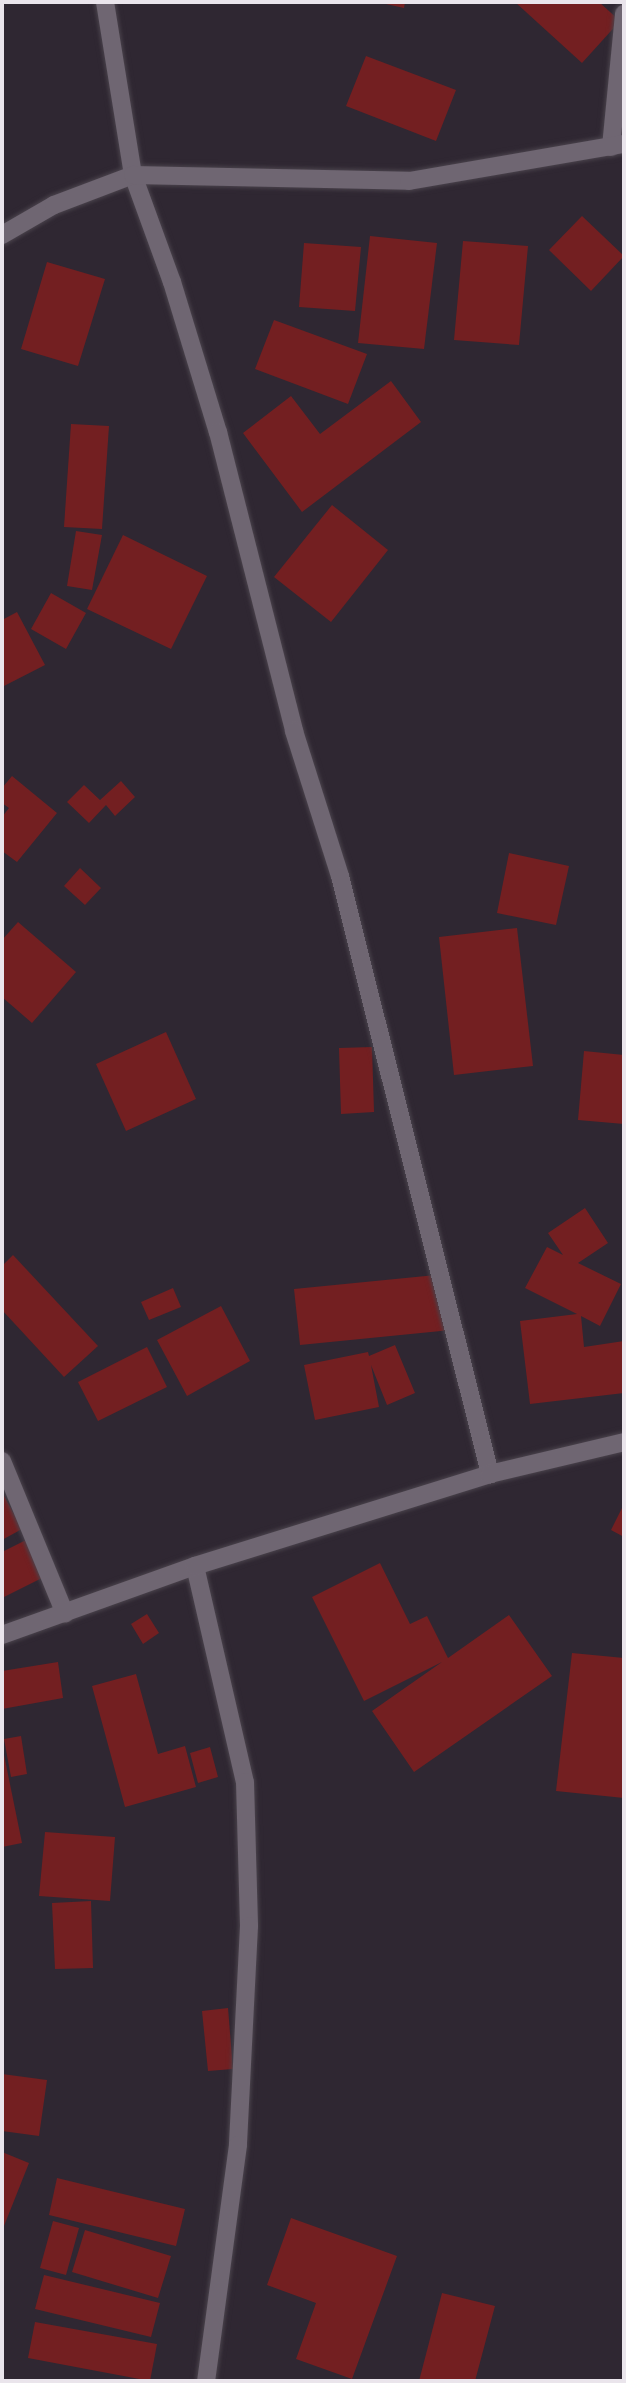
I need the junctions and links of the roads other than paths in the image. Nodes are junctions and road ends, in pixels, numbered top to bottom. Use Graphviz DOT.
graph roads {
  1 [pos="105,2"];
  2 [pos="624,14"];
  3 [pos="618,145"];
  4 [pos="133,175"];
  5 [pos="2,234"];
  6 [pos="624,1442"];
  7 [pos="2,1461"];
  8 [pos="490,1474"];
  9 [pos="195,1566"];
  10 [pos="65,1614"];
  11 [pos="2,1635"];
  12 [pos="205,2381"];
  1 -- 4 [label="street"];
  2 -- 3 [label="street"];
  3 -- 4 [label="street"];
  4 -- 5 [label="street"];
  4 -- 8 [label="street"];
  6 -- 8 [label="street"];
  7 -- 10 [label="street"];
  8 -- 9 [label="street"];
  9 -- 10 [label="street"];
  9 -- 12 [label="street"];
  10 -- 11 [label="street"];
}
